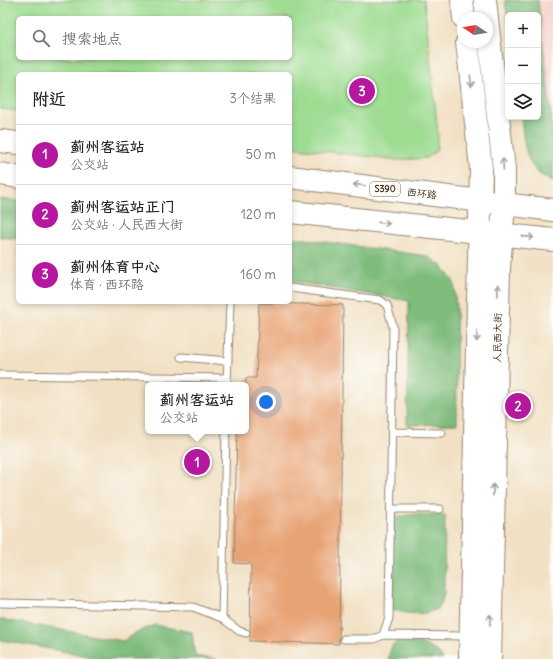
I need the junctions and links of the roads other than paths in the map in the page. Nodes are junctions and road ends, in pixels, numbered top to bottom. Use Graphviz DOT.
graph roads {
  1 [pos="462,0"];
  2 [pos="485,0"];
  3 [pos="463,12"];
  4 [pos="486,12"];
  5 [pos="468,48"];
  6 [pos="490,48"];
  7 [pos="0,141"];
  8 [pos="16,143"];
  9 [pos="0,174"];
  10 [pos="16,176"];
  11 [pos="292,177"];
  12 [pos="481,200"];
  13 [pos="504,203"];
  14 [pos="553,210"];
  15 [pos="292,212"];
  16 [pos="479,232"];
  17 [pos="502,234"];
  18 [pos="553,240"];
  19 [pos="488,269"];
  20 [pos="292,288"];
  21 [pos="230,304"];
  22 [pos="181,357"];
  23 [pos="228,361"];
  24 [pos="0,375"];
  25 [pos="227,382"];
  26 [pos="392,432"];
  27 [pos="442,433"];
  28 [pos="226,434"];
  29 [pos="391,509"];
  30 [pos="440,509"];
  31 [pos="0,603"];
  32 [pos="222,618"];
  33 [pos="246,633"];
  34 [pos="383,635"];
  35 [pos="470,636"];
  36 [pos="344,639"];
  37 [pos="470,659"];
  38 [pos="490,659"];
  1 -- 3 [label="main road"];
  2 -- 4 [label="main road, 人民西大街"];
  5 -- 12 [label="main road, 人民西大街, one-way"];
  13 -- 6 [label="main road, 人民西大街, one-way"];
  7 -- 8 [label="main road"];
  9 -- 10 [label="main road"];
  12 -- 11 [label="main road, 西环路 / S390, one-way"];
  12 -- 13 [label="main road, 西环路 / S390"];
  12 -- 16 [label="main road, 人民西大街"];
  13 -- 14 [label="main road, 西环路 / S390"];
  13 -- 17 [label="main road, 人民西大街"];
  15 -- 16 [label="main road, one-way"];
  16 -- 17 [label="main road"];
  16 -- 19 [label="main road, 人民西大街"];
  17 -- 18 [label="main road, one-way"];
  17 -- 19 [label="main road, 人民西大街"];
  19 -- 35 [label="main road, 人民西大街, one-way"];
  38 -- 19 [label="main road, 人民西大街, one-way"];
  20 -- 26 [label="lane"];
  21 -- 23 [label="lane"];
  22 -- 23 [label="lane"];
  23 -- 25 [label="lane"];
  24 -- 25 [label="lane"];
  26 -- 27 [label="lane"];
  26 -- 29 [label="lane"];
  28 -- 32 [label="lane"];
  29 -- 30 [label="lane"];
  29 -- 34 [label="lane"];
  31 -- 32 [label="lane"];
  32 -- 33 [label="lane"];
  34 -- 35 [label="lane"];
  34 -- 36 [label="lane"];
  35 -- 37 [label="main road, 人民西大街"];
}
